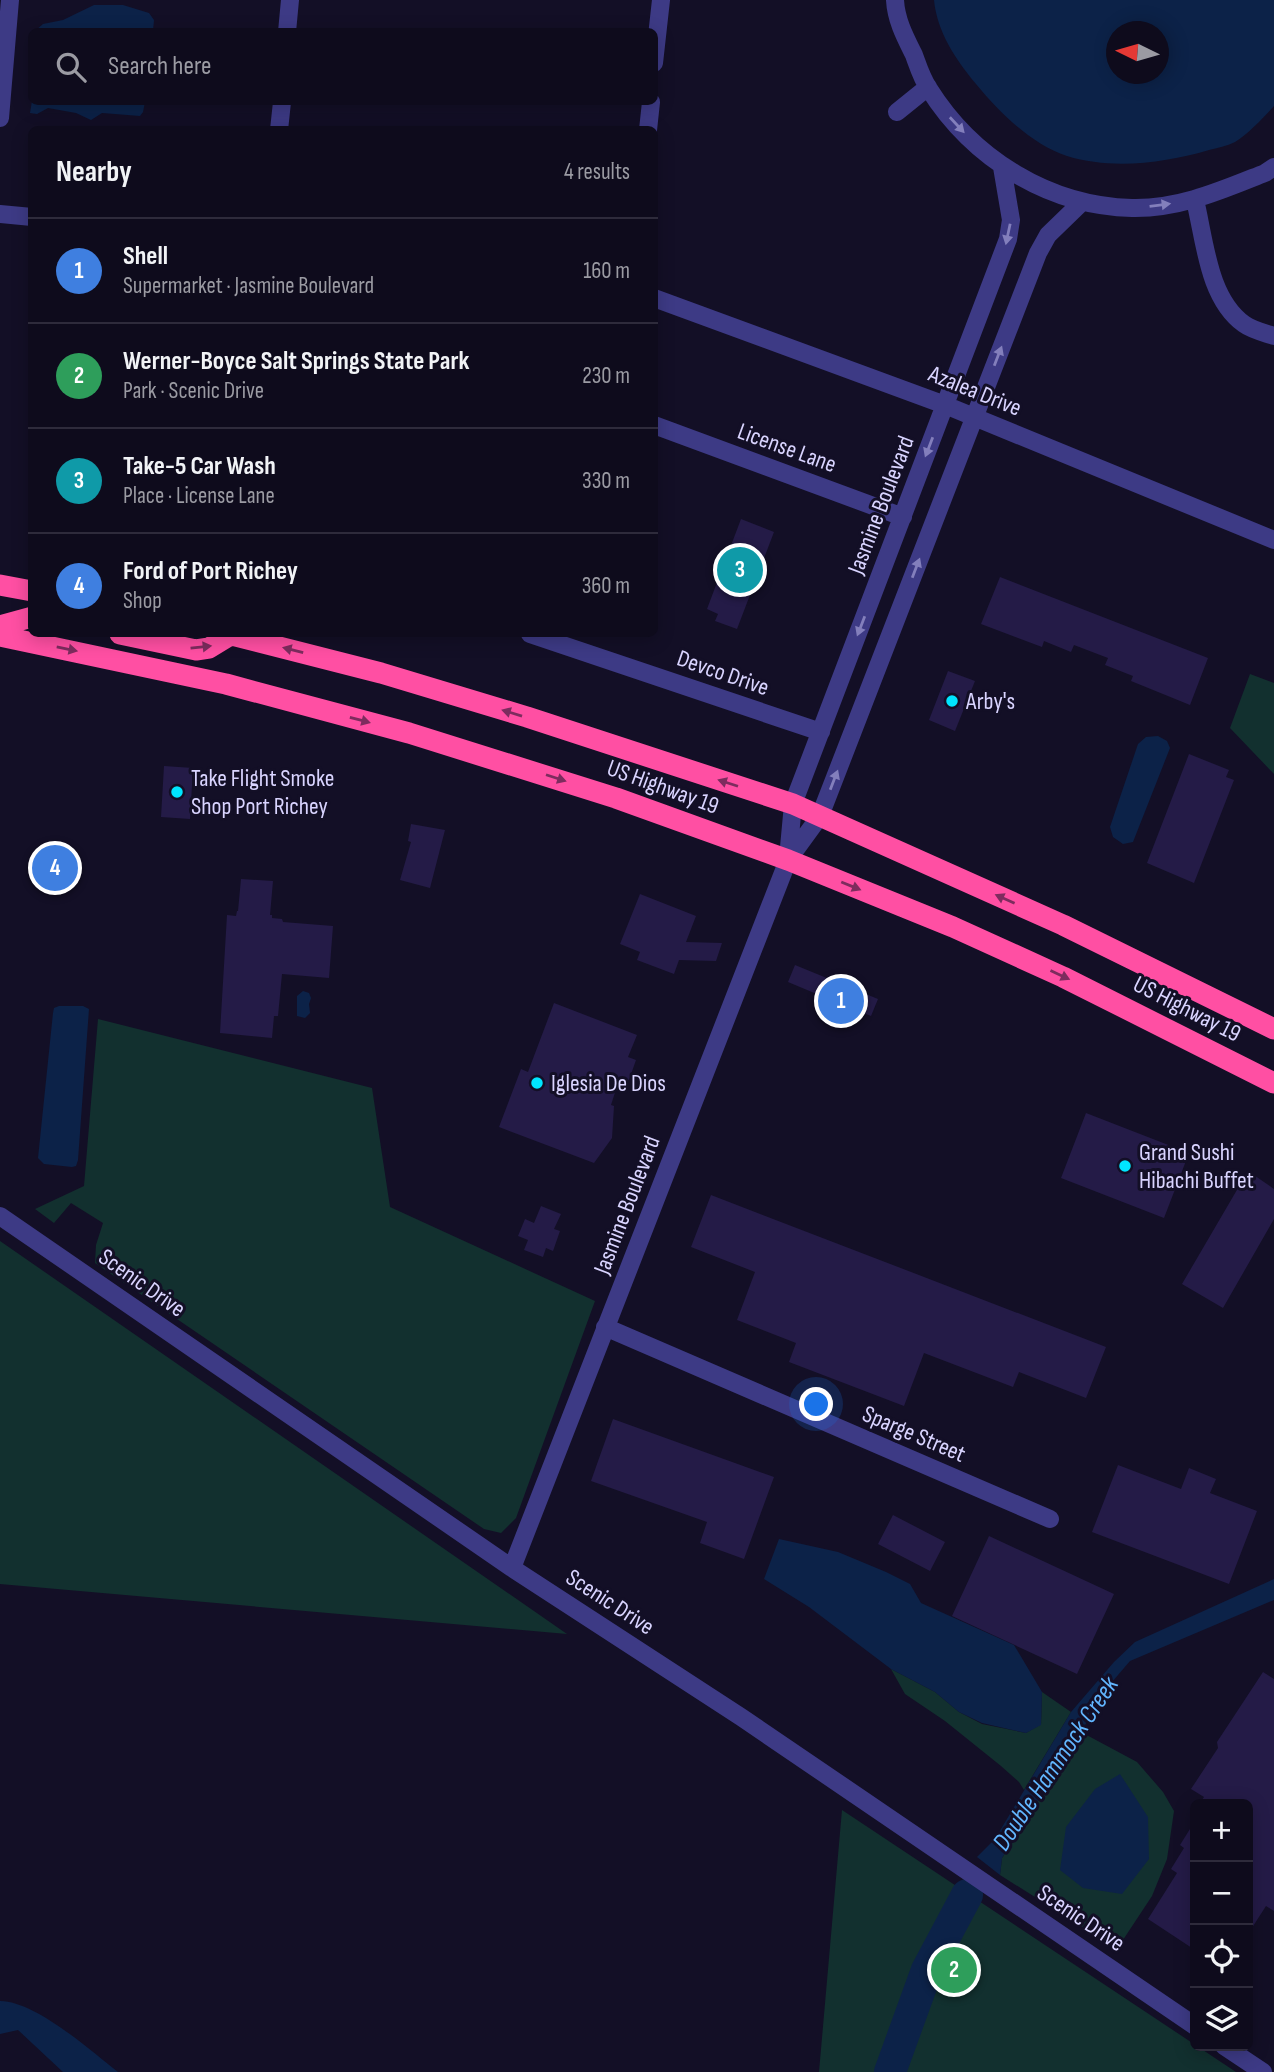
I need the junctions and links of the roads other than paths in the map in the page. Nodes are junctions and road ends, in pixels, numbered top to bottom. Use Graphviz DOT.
graph roads {
  1 [pos="10,0"];
  2 [pos="290,0"];
  3 [pos="660,0"];
  4 [pos="895,0"];
  5 [pos="287,28"];
  6 [pos="657,28"];
  7 [pos="928,88"];
  8 [pos="282,105"];
  9 [pos="651,105"];
  10 [pos="897,112"];
  11 [pos="0,118"];
  12 [pos="279,126"];
  13 [pos="648,126"];
  14 [pos="1002,167"];
  15 [pos="1274,167"];
  16 [pos="1195,200"];
  17 [pos="1081,203"];
  18 [pos="0,214"];
  19 [pos="28,217"];
  20 [pos="658,299"];
  21 [pos="1274,336"];
  22 [pos="945,405"];
  23 [pos="975,417"];
  24 [pos="658,426"];
  25 [pos="903,517"];
  26 [pos="1274,540"];
  27 [pos="0,584"];
  28 [pos="28,590"];
  29 [pos="870,601"];
  30 [pos="899,612"];
  31 [pos="28,618"];
  32 [pos="0,626"];
  33 [pos="0,636"];
  34 [pos="134,637"];
  35 [pos="226,637"];
  36 [pos="242,637"];
  37 [pos="539,637"];
  38 [pos="821,732"];
  39 [pos="793,804"];
  40 [pos="820,816"];
  41 [pos="788,860"];
  42 [pos="1274,1029"];
  43 [pos="1274,1083"];
  44 [pos="0,1216"];
  45 [pos="606,1327"];
  46 [pos="1050,1519"];
  47 [pos="512,1568"];
  48 [pos="1190,2023"];
  49 [pos="1232,2051"];
  50 [pos="1263,2072"];
  1 -- 11 [label="street"];
  2 -- 5 [label="street"];
  3 -- 6 [label="street"];
  4 -- 7 [label="street"];
  7 -- 10 [label="street"];
  7 -- 14 [label="street, one-way"];
  8 -- 12 [label="street"];
  9 -- 13 [label="street"];
  14 -- 17 [label="street"];
  14 -- 22 [label="street, Jasmine Boulevard, one-way"];
  15 -- 16 [label="street"];
  17 -- 16 [label="street, one-way"];
  16 -- 21 [label="street"];
  23 -- 17 [label="street, Jasmine Boulevard, one-way"];
  18 -- 19 [label="street"];
  20 -- 22 [label="street, Azalea Drive"];
  22 -- 23 [label="street, Azalea Drive"];
  22 -- 25 [label="street, Jasmine Boulevard, one-way"];
  23 -- 26 [label="street, Azalea Drive"];
  30 -- 23 [label="street, Jasmine Boulevard, one-way"];
  24 -- 25 [label="street, License Lane"];
  25 -- 29 [label="street, Jasmine Boulevard"];
  27 -- 28 [label="highway"];
  29 -- 30 [label="street"];
  29 -- 38 [label="street, Jasmine Boulevard, one-way"];
  40 -- 30 [label="street, Jasmine Boulevard, one-way"];
  31 -- 32 [label="highway"];
  33 -- 41 [label="highway, US Highway 19, one-way"];
  34 -- 35 [label="highway, one-way"];
  39 -- 36 [label="highway, US Highway 19, one-way"];
  37 -- 38 [label="street, Devco Drive"];
  38 -- 39 [label="street, Jasmine Boulevard"];
  39 -- 40 [label="highway, US Highway 19"];
  39 -- 41 [label="street, Jasmine Boulevard"];
  40 -- 41 [label="street, Jasmine Boulevard"];
  42 -- 40 [label="highway, US Highway 19, one-way"];
  41 -- 43 [label="highway, US Highway 19, one-way"];
  41 -- 45 [label="street, Jasmine Boulevard"];
  44 -- 47 [label="street, Scenic Drive"];
  45 -- 46 [label="street, Sparge Street"];
  45 -- 47 [label="street, Jasmine Boulevard"];
  47 -- 48 [label="street, Scenic Drive"];
  49 -- 50 [label="street"];
}
